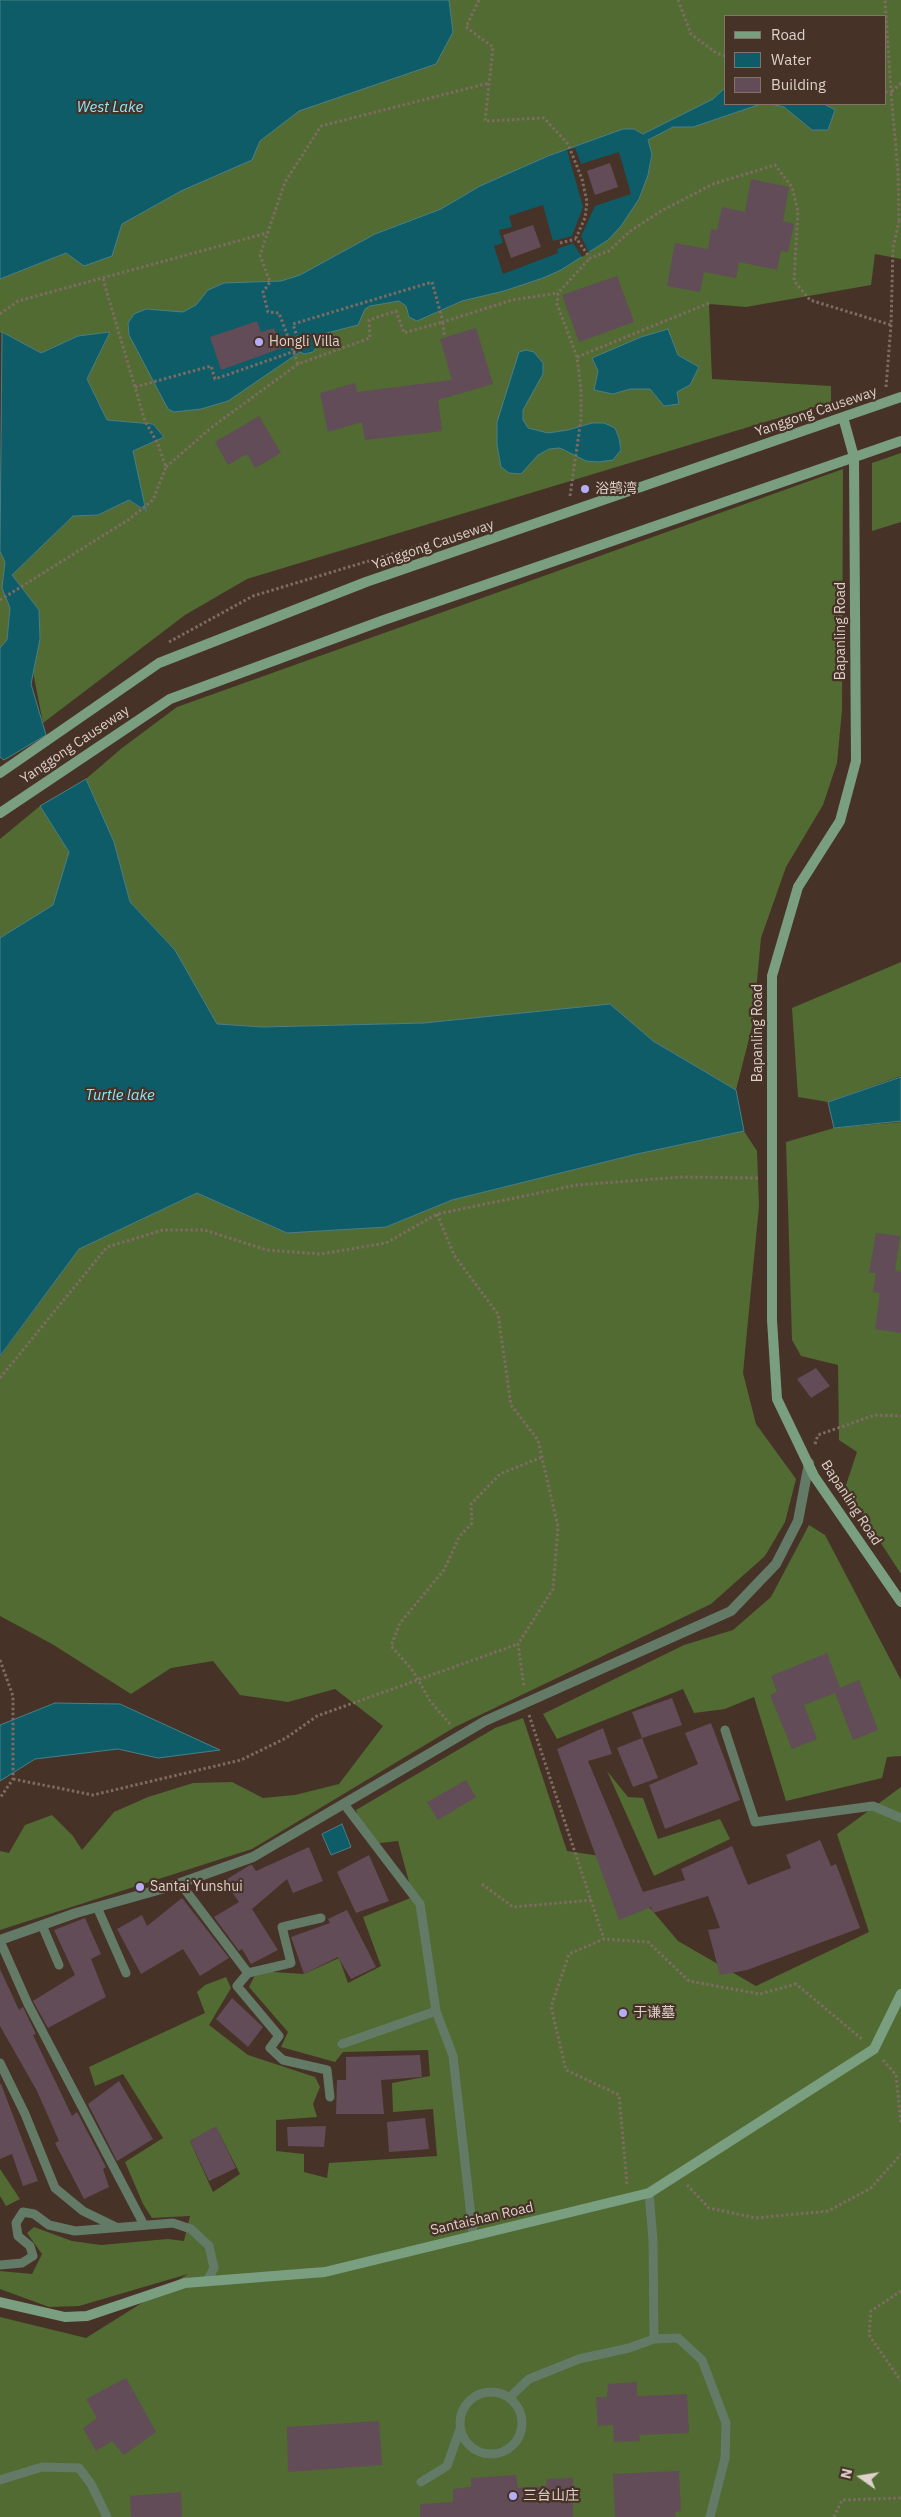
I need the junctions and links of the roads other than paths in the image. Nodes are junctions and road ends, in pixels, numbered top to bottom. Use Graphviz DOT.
graph roads {
  1 [pos="901,397"];
  2 [pos="843,418"];
  3 [pos="901,440"];
  4 [pos="854,457"];
  5 [pos="0,773"];
  6 [pos="0,813"];
  7 [pos="809,1463"];
  8 [pos="901,1602"];
  9 [pos="725,1730"];
  10 [pos="344,1804"];
  11 [pos="901,1818"];
  12 [pos="180,1883"];
  13 [pos="97,1907"];
  14 [pos="322,1918"];
  15 [pos="42,1925"];
  16 [pos="0,1940"];
  17 [pos="59,1965"];
  18 [pos="126,1973"];
  19 [pos="248,1973"];
  20 [pos="901,1994"];
  21 [pos="436,2011"];
  22 [pos="342,2044"];
  23 [pos="0,2063"];
  24 [pos="330,2097"];
  25 [pos="649,2194"];
  26 [pos="144,2225"];
  27 [pos="119,2229"];
  28 [pos="474,2234"];
  29 [pos="0,2265"];
  30 [pos="207,2281"];
  31 [pos="0,2302"];
  32 [pos="654,2339"];
  33 [pos="509,2398"];
  34 [pos="460,2429"];
  35 [pos="0,2480"];
  36 [pos="421,2482"];
  37 [pos="107,2517"];
  38 [pos="710,2517"];
  1 -- 2 [label="street, Yanggong Causeway"];
  2 -- 4 [label="street, Bapanling Road"];
  2 -- 5 [label="street, Yanggong Causeway"];
  3 -- 4 [label="street, Yanggong Causeway"];
  4 -- 6 [label="street, Yanggong Causeway"];
  4 -- 7 [label="street, Bapanling Road"];
  7 -- 8 [label="street, Bapanling Road"];
  7 -- 10 [label="street"];
  9 -- 11 [label="lane"];
  10 -- 12 [label="street"];
  10 -- 21 [label="lane"];
  12 -- 13 [label="street"];
  12 -- 19 [label="lane"];
  13 -- 15 [label="street"];
  13 -- 18 [label="lane"];
  14 -- 19 [label="lane"];
  15 -- 16 [label="street"];
  15 -- 17 [label="lane"];
  16 -- 26 [label="lane"];
  19 -- 24 [label="lane"];
  20 -- 25 [label="street, Santaishan Road"];
  21 -- 22 [label="lane"];
  21 -- 28 [label="lane"];
  23 -- 27 [label="lane"];
  25 -- 28 [label="street, Santaishan Road"];
  25 -- 32 [label="lane"];
  26 -- 27 [label="lane"];
  26 -- 30 [label="lane"];
  27 -- 29 [label="lane"];
  28 -- 30 [label="street, Santaishan Road"];
  30 -- 31 [label="street, Santaishan Road"];
  32 -- 33 [label="lane"];
  32 -- 38 [label="lane"];
  33 -- 34 [label="lane"];
  33 -- 34 [label="lane"];
  34 -- 36 [label="lane"];
  35 -- 37 [label="lane"];
}
